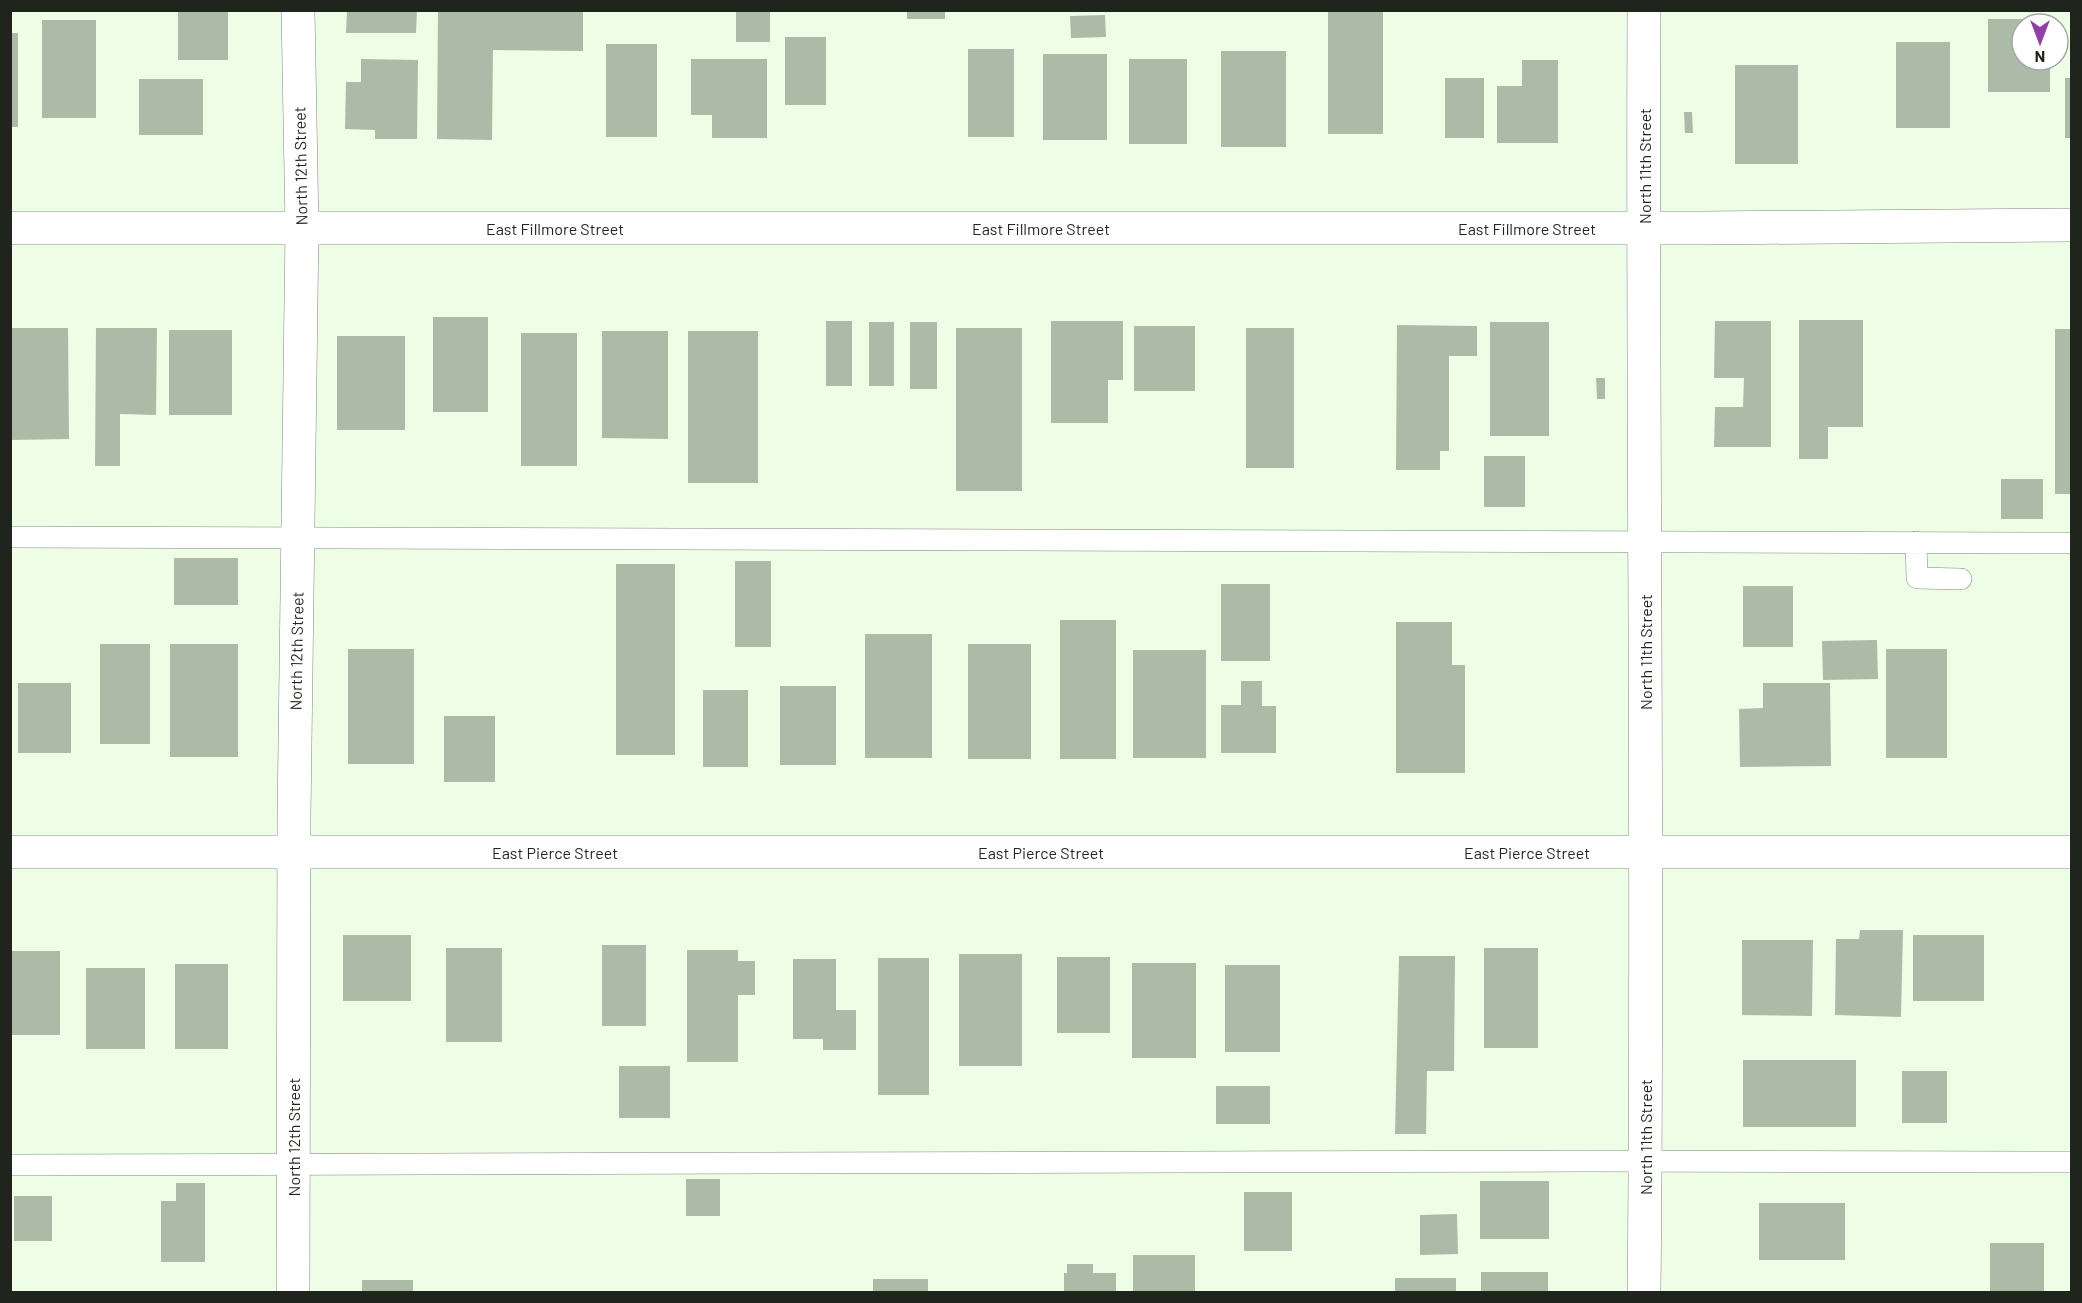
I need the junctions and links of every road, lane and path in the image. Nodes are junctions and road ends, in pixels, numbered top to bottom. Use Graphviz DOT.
graph roads {
  1 [pos="298,10"];
  2 [pos="1644,10"];
  3 [pos="2072,225"];
  4 [pos="10,228"];
  5 [pos="302,228"];
  6 [pos="1643,228"];
  7 [pos="10,537"];
  8 [pos="298,537"];
  9 [pos="1644,540"];
  10 [pos="1916,542"];
  11 [pos="2072,543"];
  12 [pos="1961,579"];
  13 [pos="10,852"];
  14 [pos="294,852"];
  15 [pos="1646,852"];
  16 [pos="2072,852"];
  17 [pos="1646,1161"];
  18 [pos="2072,1162"];
  19 [pos="293,1164"];
  20 [pos="10,1165"];
  21 [pos="293,1293"];
  22 [pos="1644,1293"];
  1 -- 5 [label="street, North 12th Street"];
  2 -- 6 [label="street, North 11th Street"];
  3 -- 6 [label="street, East Fillmore Street"];
  4 -- 5 [label="street, East Fillmore Street"];
  5 -- 6 [label="street, East Fillmore Street"];
  5 -- 8 [label="street, North 12th Street"];
  6 -- 9 [label="street, North 11th Street"];
  7 -- 8 [label="lane"];
  8 -- 9 [label="lane"];
  8 -- 14 [label="street, North 12th Street"];
  9 -- 10 [label="lane"];
  9 -- 15 [label="street, North 11th Street"];
  10 -- 11 [label="lane"];
  10 -- 12 [label="lane"];
  13 -- 14 [label="street, East Pierce Street"];
  14 -- 15 [label="street, East Pierce Street"];
  14 -- 19 [label="street, North 12th Street"];
  15 -- 16 [label="street, East Pierce Street"];
  15 -- 17 [label="street, North 11th Street"];
  17 -- 18 [label="lane"];
  17 -- 19 [label="lane"];
  17 -- 22 [label="street, North 11th Street"];
  19 -- 20 [label="lane"];
  19 -- 21 [label="street, North 12th Street"];
}
